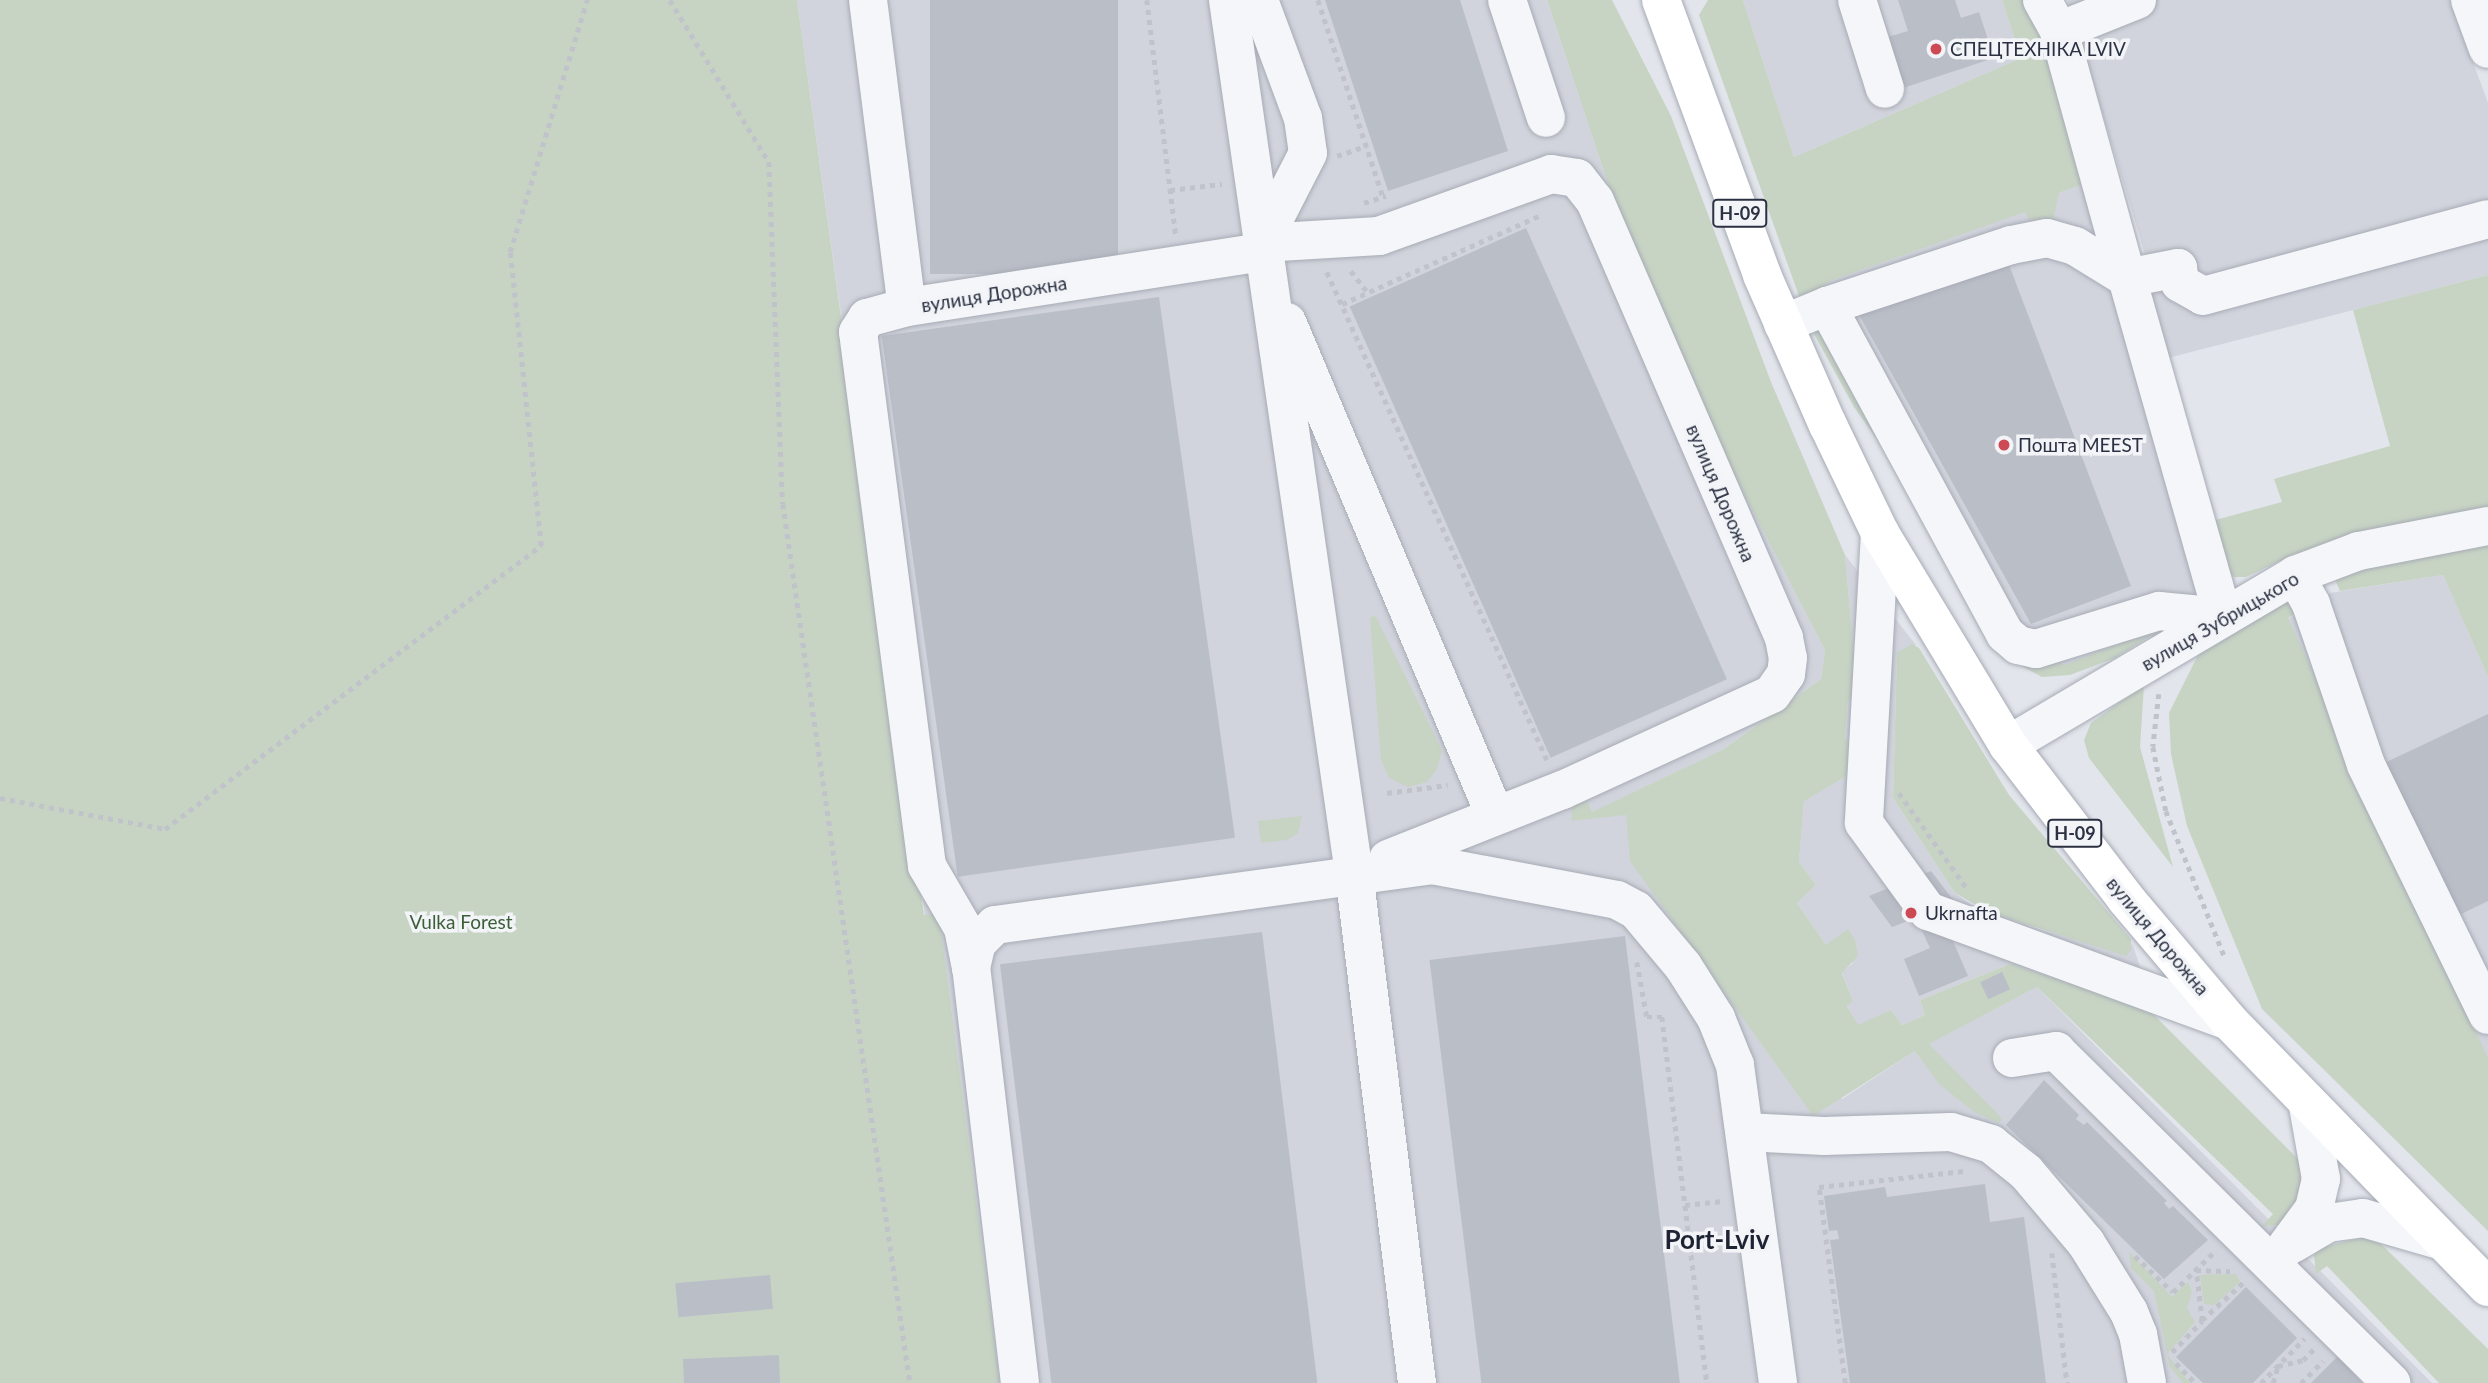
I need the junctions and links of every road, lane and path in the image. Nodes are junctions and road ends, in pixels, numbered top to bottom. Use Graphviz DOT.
graph roads {
  1 [pos="587,0"];
  2 [pos="670,0"];
  3 [pos="868,0"];
  4 [pos="1146,0"];
  5 [pos="1228,0"];
  6 [pos="1259,0"];
  7 [pos="1318,0"];
  8 [pos="1507,0"];
  9 [pos="1661,0"];
  10 [pos="1857,0"];
  11 [pos="2137,0"];
  12 [pos="2470,0"];
  13 [pos="2050,16"];
  14 [pos="2488,49"];
  15 [pos="1885,89"];
  16 [pos="1546,118"];
  17 [pos="1366,146"];
  18 [pos="1326,159"];
  19 [pos="1229,183"];
  20 [pos="1170,190"];
  21 [pos="1383,197"];
  22 [pos="1549,212"];
  23 [pos="2488,219"];
  24 [pos="1177,245"];
  25 [pos="1264,256"];
  26 [pos="1322,259"];
  27 [pos="2127,278"];
  28 [pos="1342,304"];
  29 [pos="1827,306"];
  30 [pos="907,307"];
  31 [pos="1783,324"];
  32 [pos="2488,526"];
  33 [pos="1880,533"];
  34 [pos="2295,575"];
  35 [pos="2223,617"];
  36 [pos="2161,688"];
  37 [pos="2008,746"];
  38 [pos="1891,780"];
  39 [pos="1558,781"];
  40 [pos="1455,784"];
  41 [pos="1387,793"];
  42 [pos="0,798"];
  43 [pos="1494,813"];
  44 [pos="1354,873"];
  45 [pos="1975,899"];
  46 [pos="1635,951"];
  47 [pos="2225,958"];
  48 [pos="971,968"];
  49 [pos="2488,1015"];
  50 [pos="2229,1021"];
  51 [pos="2012,1058"];
  52 [pos="2308,1106"];
  53 [pos="1745,1132"];
  54 [pos="1968,1171"];
  55 [pos="1737,1200"];
  56 [pos="1685,1205"];
  57 [pos="2225,1241"];
  58 [pos="2442,1241"];
  59 [pos="2125,1247"];
  60 [pos="2052,1249"];
  61 [pos="2267,1262"];
  62 [pos="2196,1270"];
  63 [pos="2488,1287"];
  64 [pos="2202,1321"];
  65 [pos="2315,1328"];
  66 [pos="2317,1345"];
  67 [pos="2327,1357"];
  68 [pos="2277,1366"];
  69 [pos="910,1383"];
  70 [pos="1020,1383"];
  71 [pos="1417,1383"];
  72 [pos="1707,1383"];
  73 [pos="1778,1383"];
  74 [pos="1845,1383"];
  75 [pos="2067,1383"];
  76 [pos="2147,1383"];
  77 [pos="2195,1383"];
  78 [pos="2261,1383"];
  79 [pos="2273,1383"];
  80 [pos="2301,1383"];
  81 [pos="2390,1383"];
  1 -- 42 [label="path"];
  2 -- 69 [label="path"];
  3 -- 30 [label="street, вулиця Дорожна"];
  4 -- 20 [label="path"];
  5 -- 25 [label="street"];
  6 -- 25 [label="street"];
  7 -- 17 [label="path"];
  8 -- 16 [label="street"];
  9 -- 31 [label="main road, вулиця Дорожна / Н-09"];
  10 -- 15 [label="street"];
  11 -- 13 [label="street"];
  12 -- 14 [label="street"];
  13 -- 27 [label="street"];
  17 -- 18 [label="path"];
  17 -- 21 [label="path"];
  19 -- 20 [label="path"];
  20 -- 24 [label="path"];
  22 -- 28 [label="path"];
  23 -- 27 [label="street"];
  25 -- 30 [label="street, вулиця Дорожна"];
  25 -- 39 [label="street, вулиця Дорожна"];
  25 -- 43 [label="street"];
  25 -- 44 [label="street"];
  26 -- 28 [label="path"];
  27 -- 29 [label="street"];
  27 -- 35 [label="street"];
  28 -- 39 [label="path"];
  29 -- 31 [label="street"];
  29 -- 35 [label="street"];
  30 -- 48 [label="street"];
  31 -- 33 [label="main road, вулиця Дорожна / Н-09"];
  32 -- 34 [label="street, вулиця Зубрицького"];
  33 -- 37 [label="main road, вулиця Дорожна / Н-09"];
  33 -- 50 [label="street"];
  34 -- 35 [label="street, вулиця Зубрицького"];
  34 -- 49 [label="street"];
  35 -- 37 [label="street, вулиця Зубрицького"];
  36 -- 47 [label="path"];
  37 -- 50 [label="main road, вулиця Дорожна / Н-09"];
  38 -- 45 [label="path"];
  39 -- 43 [label="street, вулиця Дорожна"];
  40 -- 41 [label="path"];
  43 -- 44 [label="street, вулиця Дорожна"];
  44 -- 48 [label="street"];
  44 -- 53 [label="street"];
  44 -- 71 [label="street"];
  46 -- 56 [label="path"];
  48 -- 70 [label="street"];
  50 -- 52 [label="main road, вулиця Дорожна / Н-09"];
  51 -- 61 [label="street"];
  52 -- 58 [label="main road, вулиця Дорожна / Н-09"];
  52 -- 61 [label="street"];
  53 -- 73 [label="street"];
  53 -- 76 [label="street"];
  54 -- 74 [label="path"];
  55 -- 56 [label="path"];
  56 -- 72 [label="path"];
  57 -- 62 [label="path"];
  58 -- 61 [label="street, вулиця Дорожна"];
  58 -- 63 [label="main road, вулиця Дорожна / Н-09"];
  59 -- 62 [label="path"];
  60 -- 75 [label="path"];
  61 -- 62 [label="path"];
  61 -- 64 [label="path"];
  61 -- 81 [label="street"];
  62 -- 64 [label="path"];
  64 -- 77 [label="path"];
  65 -- 68 [label="path"];
  66 -- 68 [label="path"];
  67 -- 80 [label="path"];
  68 -- 78 [label="path"];
  68 -- 79 [label="path"];
}
